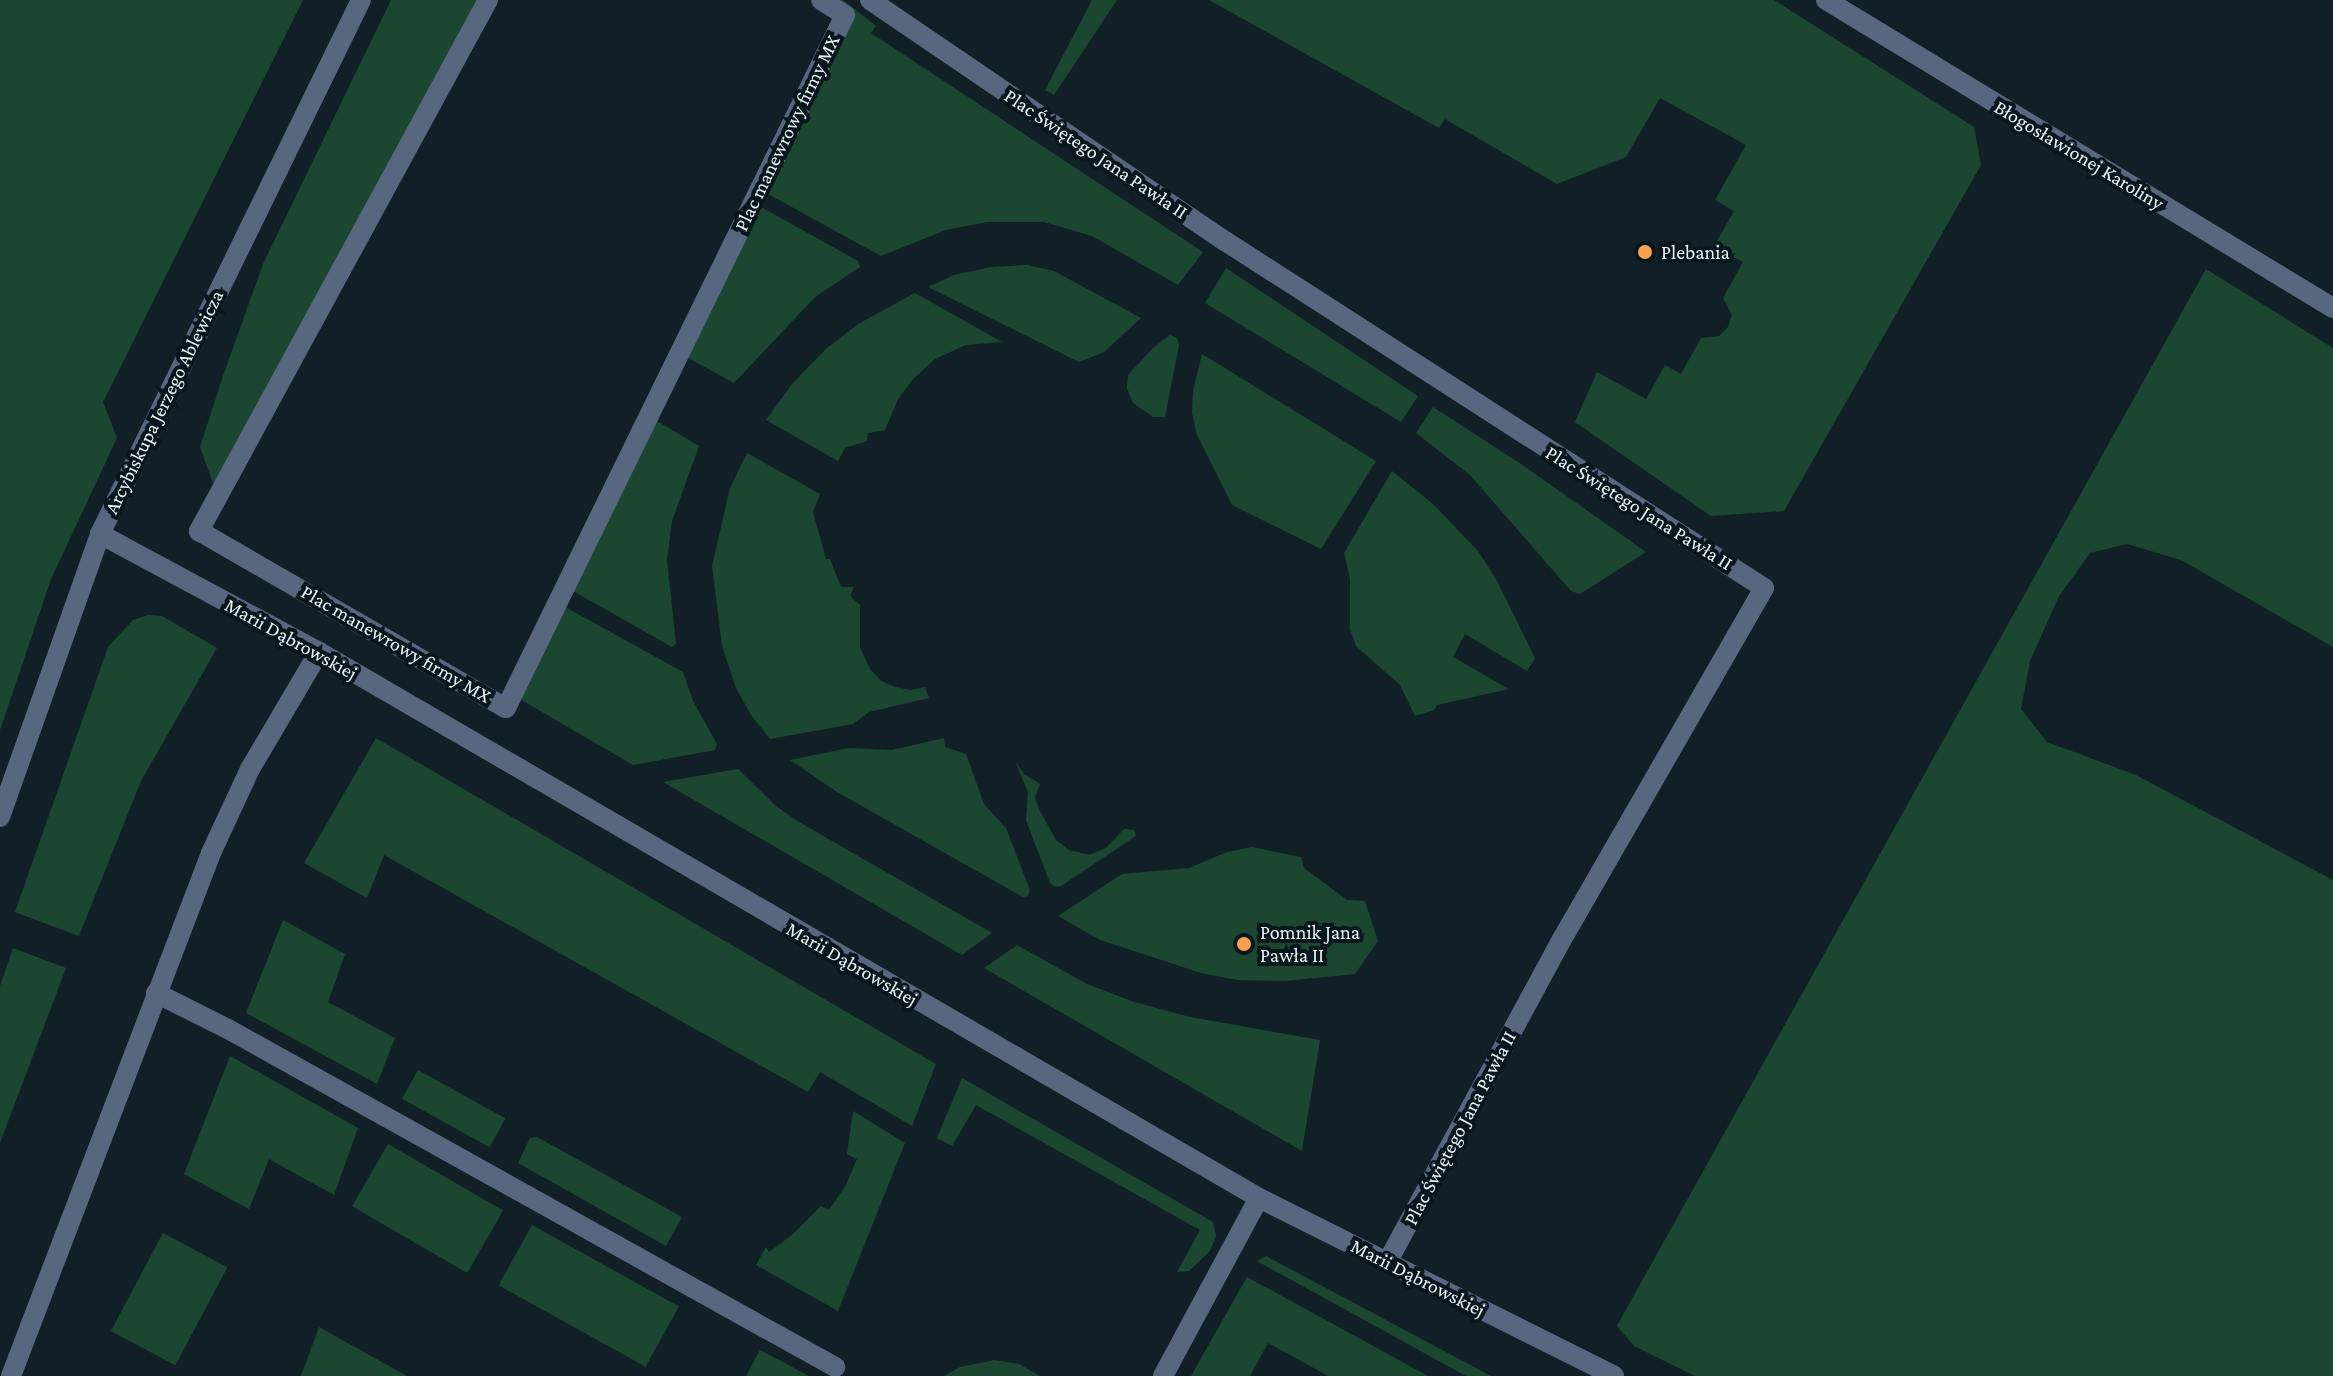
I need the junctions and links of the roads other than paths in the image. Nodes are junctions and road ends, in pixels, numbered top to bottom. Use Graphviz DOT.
graph roads {
  1 [pos="361,0"];
  2 [pos="488,0"];
  3 [pos="821,0"];
  4 [pos="870,0"];
  5 [pos="1826,0"];
  6 [pos="2333,308"];
  7 [pos="100,534"];
  8 [pos="319,652"];
  9 [pos="0,817"];
  10 [pos="156,993"];
  11 [pos="1259,1198"];
  12 [pos="1387,1263"];
  13 [pos="835,1367"];
  14 [pos="11,1376"];
  15 [pos="1163,1376"];
  16 [pos="1614,1376"];
  1 -- 7 [label="street, Arcybiskupa Jerzego Ablewicza"];
  2 -- 3 [label="street, Plac manewrowy firmy MX"];
  4 -- 12 [label="street, Plac Świętego Jana Pawła II"];
  5 -- 6 [label="street, Błogosławionej Karoliny"];
  7 -- 8 [label="street, Marii Dąbrowskiej"];
  7 -- 9 [label="street, Arcybiskupa Jerzego Ablewicza"];
  8 -- 10 [label="street"];
  8 -- 11 [label="street, Marii Dąbrowskiej"];
  10 -- 13 [label="street"];
  10 -- 14 [label="street"];
  11 -- 12 [label="street, Marii Dąbrowskiej"];
  11 -- 15 [label="street"];
  12 -- 16 [label="street, Marii Dąbrowskiej"];
}
